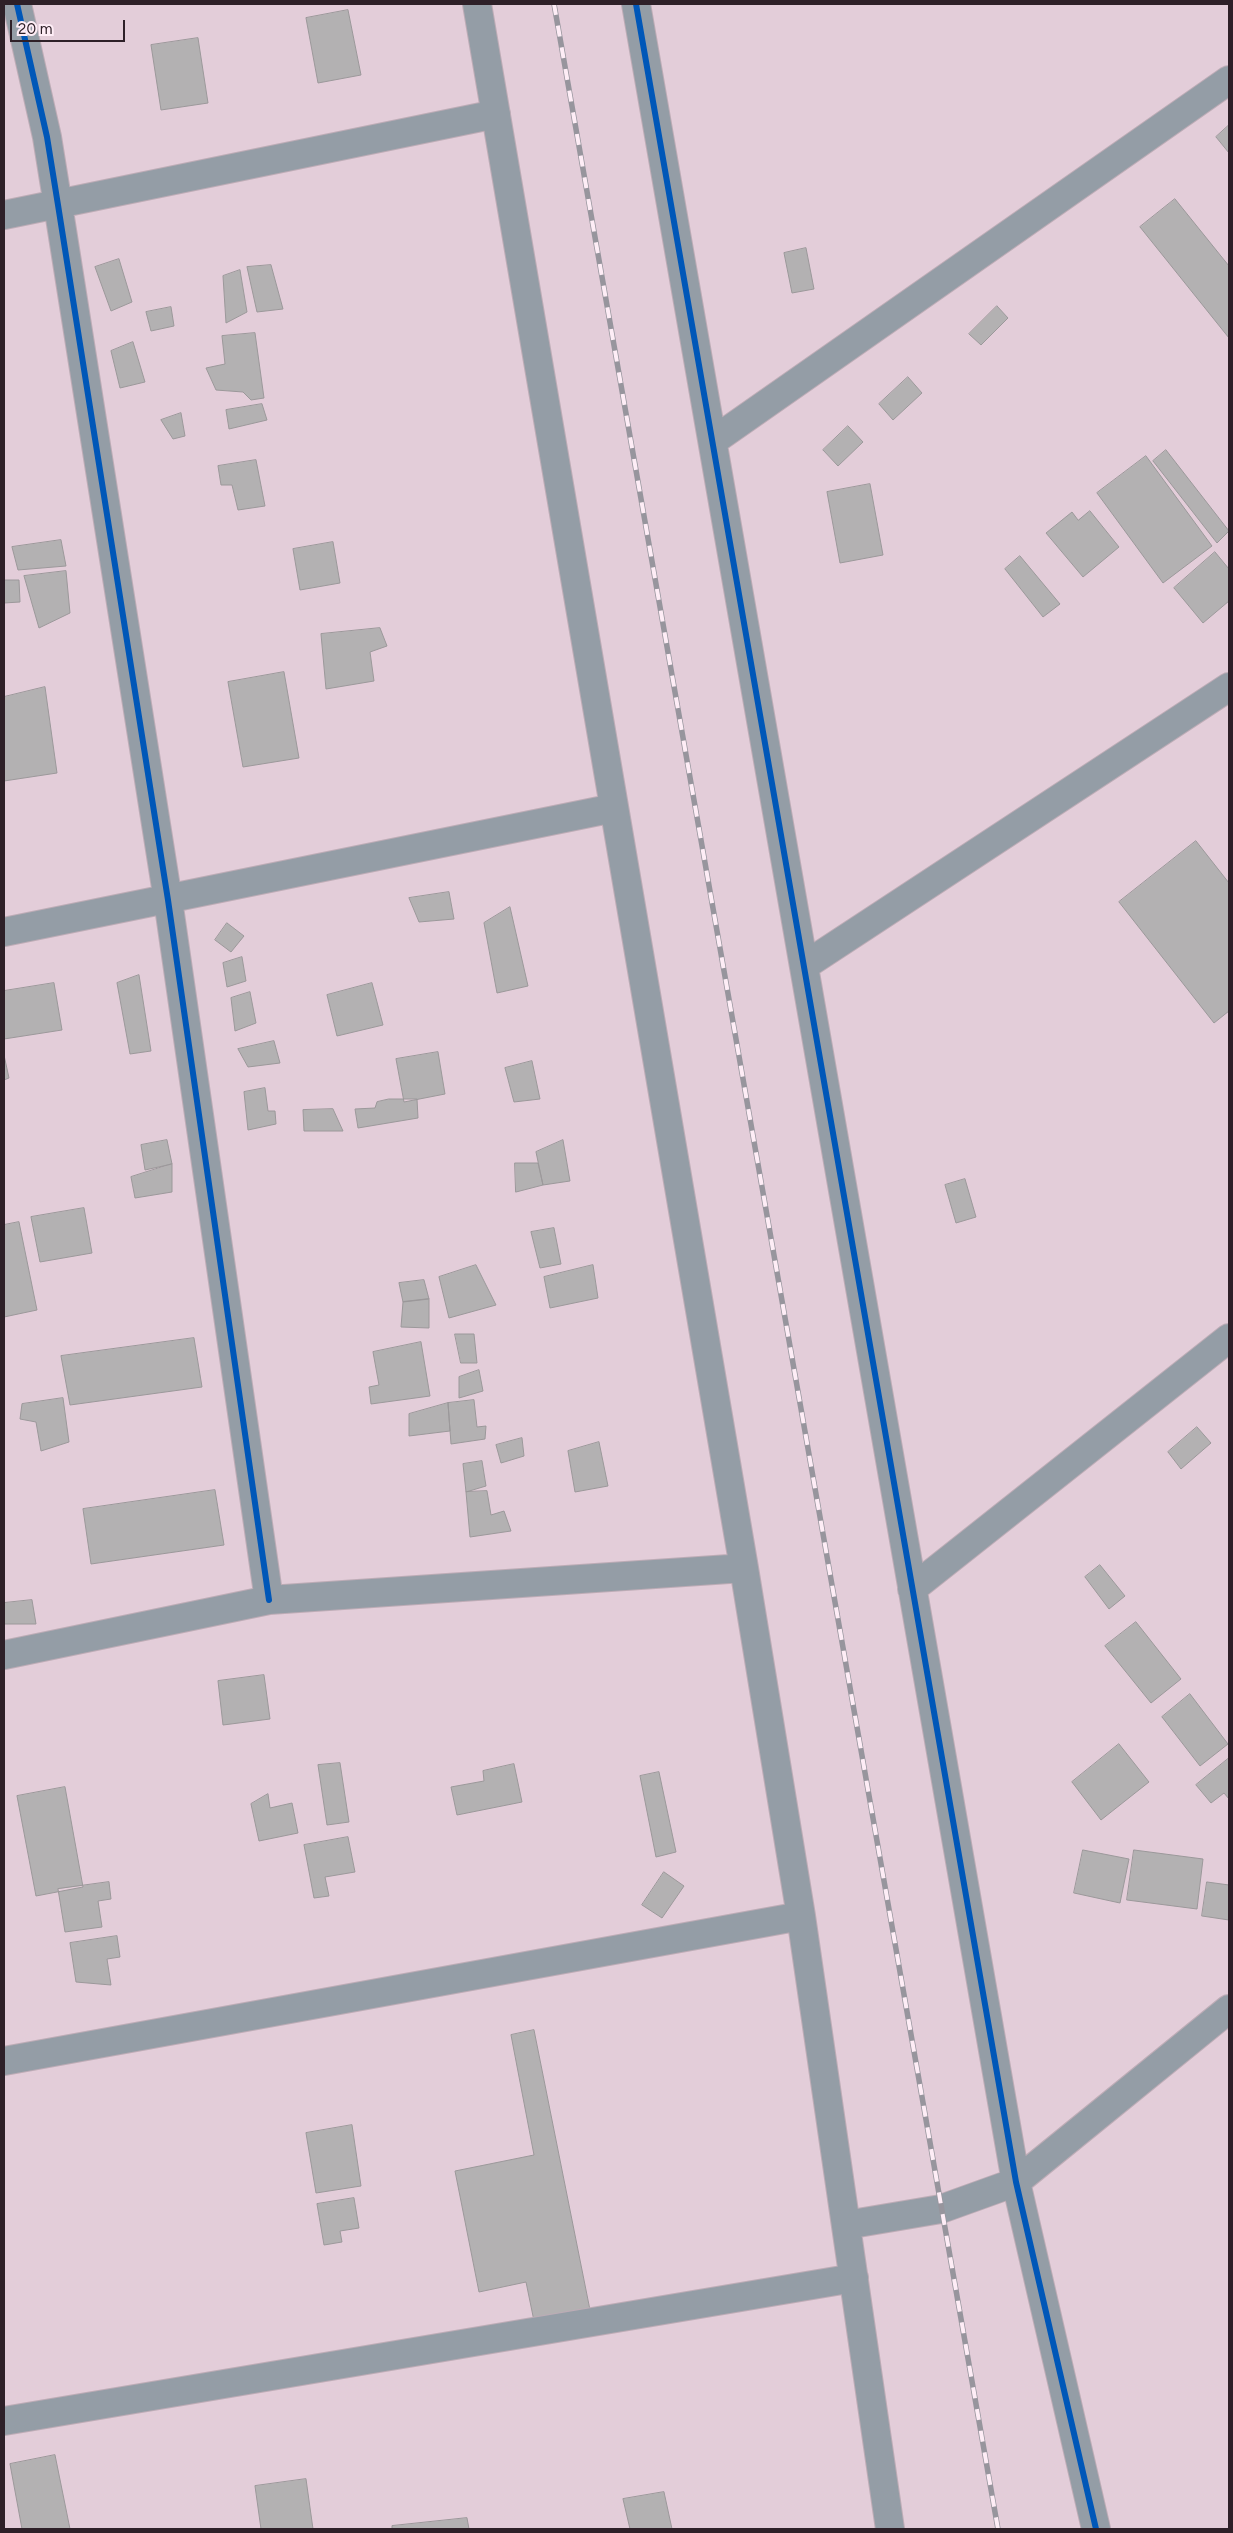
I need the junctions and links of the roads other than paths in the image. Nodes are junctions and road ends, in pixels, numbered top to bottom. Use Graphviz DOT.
graph roads {
  1 [pos="17,4"];
  2 [pos="477,4"];
  3 [pos="636,4"];
  4 [pos="1229,80"];
  5 [pos="496,114"];
  6 [pos="58,205"];
  7 [pos="4,215"];
  8 [pos="713,441"];
  9 [pos="1229,687"];
  10 [pos="614,808"];
  11 [pos="168,900"];
  12 [pos="4,932"];
  13 [pos="804,966"];
  14 [pos="1229,1338"];
  15 [pos="744,1568"];
  16 [pos="912,1589"];
  17 [pos="269,1600"];
  18 [pos="4,1655"];
  19 [pos="801,1916"];
  20 [pos="1229,2009"];
  21 [pos="4,2061"];
  22 [pos="1016,2182"];
  23 [pos="846,2225"];
  24 [pos="854,2278"];
  25 [pos="4,2421"];
  26 [pos="890,2529"];
  27 [pos="1096,2529"];
  1 -- 6 [label="street"];
  2 -- 5 [label="street"];
  3 -- 8 [label="street"];
  4 -- 8 [label="street"];
  5 -- 6 [label="street"];
  5 -- 10 [label="street"];
  6 -- 7 [label="street"];
  6 -- 11 [label="street"];
  8 -- 13 [label="street"];
  9 -- 13 [label="street"];
  10 -- 11 [label="street"];
  10 -- 15 [label="street"];
  11 -- 12 [label="street"];
  11 -- 17 [label="street"];
  13 -- 16 [label="street"];
  14 -- 16 [label="street"];
  15 -- 17 [label="street"];
  15 -- 19 [label="street"];
  16 -- 22 [label="street"];
  17 -- 18 [label="street"];
  19 -- 21 [label="street"];
  19 -- 23 [label="street"];
  20 -- 22 [label="street"];
  22 -- 23 [label="street"];
  22 -- 27 [label="street"];
  23 -- 24 [label="street"];
  24 -- 25 [label="street"];
  24 -- 26 [label="street"];
}
